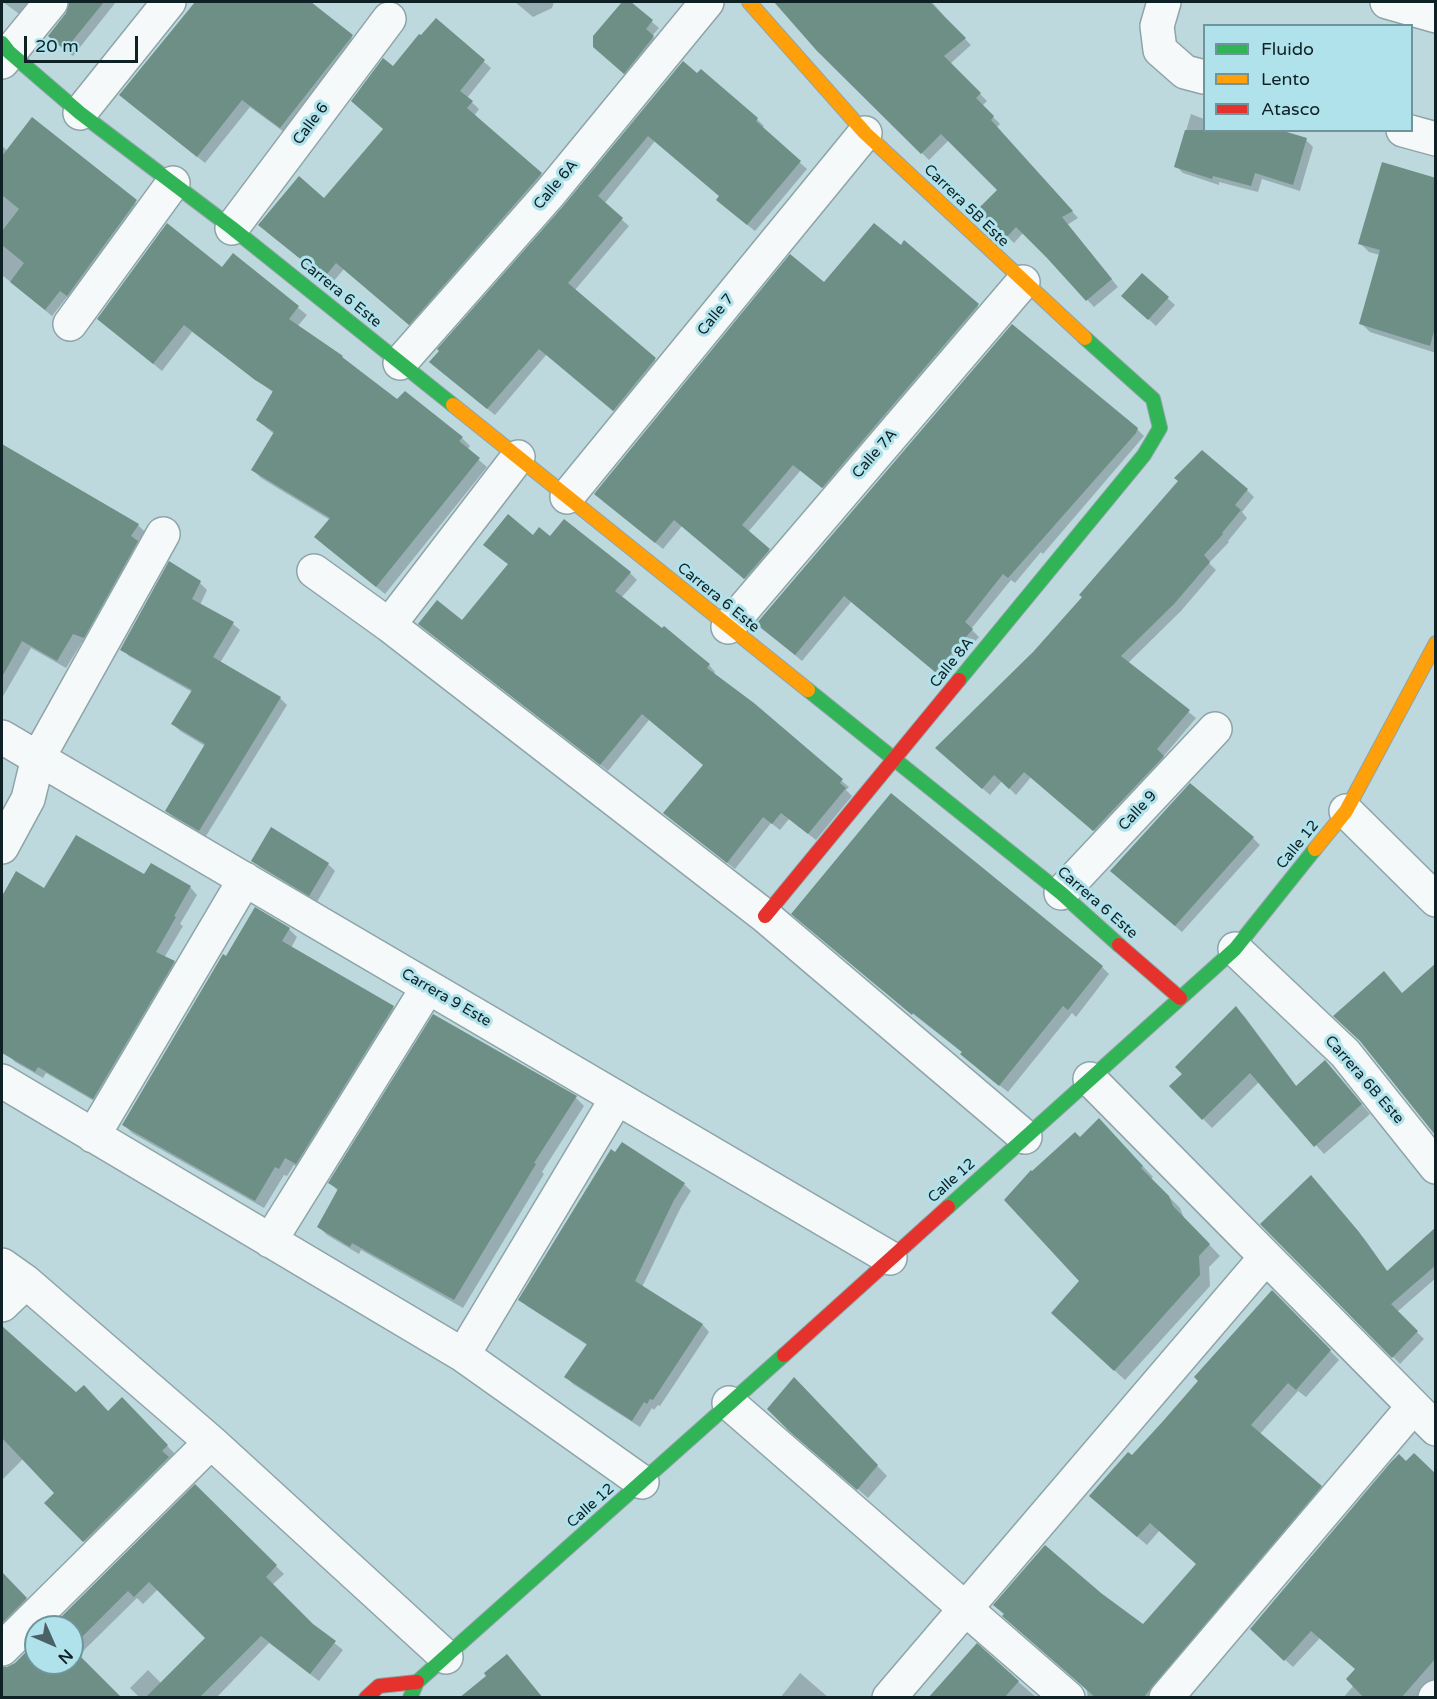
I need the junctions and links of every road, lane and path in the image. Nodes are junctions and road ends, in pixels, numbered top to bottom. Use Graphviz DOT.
graph roads {
  1 [pos="51,2"];
  2 [pos="169,2"];
  3 [pos="707,2"];
  4 [pos="749,2"];
  5 [pos="1164,2"];
  6 [pos="1387,2"];
  7 [pos="1436,16"];
  8 [pos="390,19"];
  9 [pos="4,53"];
  10 [pos="1203,77"];
  11 [pos="80,113"];
  12 [pos="1410,132"];
  13 [pos="865,133"];
  14 [pos="1436,139"];
  15 [pos="173,183"];
  16 [pos="232,228"];
  17 [pos="1023,282"];
  18 [pos="70,324"];
  19 [pos="400,363"];
  20 [pos="1160,428"];
  21 [pos="518,457"];
  22 [pos="567,497"];
  23 [pos="163,534"];
  24 [pos="314,571"];
  25 [pos="389,625"];
  26 [pos="728,627"];
  27 [pos="1436,643"];
  28 [pos="1215,729"];
  29 [pos="2,737"];
  30 [pos="38,758"];
  31 [pos="894,759"];
  32 [pos="1346,812"];
  33 [pos="2,847"];
  34 [pos="245,879"];
  35 [pos="1061,893"];
  36 [pos="1436,900"];
  37 [pos="765,916"];
  38 [pos="1235,949"];
  39 [pos="428,987"];
  40 [pos="1180,998"];
  41 [pos="1090,1079"];
  42 [pos="2,1081"];
  43 [pos="616,1098"];
  44 [pos="93,1136"];
  45 [pos="1025,1137"];
  46 [pos="1436,1167"];
  47 [pos="270,1241"];
  48 [pos="1266,1257"];
  49 [pos="890,1258"];
  50 [pos="14,1274"];
  51 [pos="2,1305"];
  52 [pos="463,1355"];
  53 [pos="729,1403"];
  54 [pos="1424,1418"];
  55 [pos="211,1442"];
  56 [pos="642,1482"];
  57 [pos="965,1606"];
  58 [pos="2,1649"];
  59 [pos="446,1657"];
  60 [pos="388,1691"];
  61 [pos="410,1698"];
  62 [pos="889,1698"];
  63 [pos="1068,1698"];
  64 [pos="1166,1698"];
  1 -- 9 [label="street"];
  2 -- 11 [label="street"];
  3 -- 19 [label="street, Calle 6A"];
  4 -- 13 [label="street, Carrera 5B Este"];
  5 -- 10 [label="street"];
  6 -- 7 [label="street"];
  8 -- 16 [label="street, Calle 6"];
  9 -- 11 [label="street, Carrera 6 Este"];
  11 -- 15 [label="street, Carrera 6 Este"];
  12 -- 14 [label="street"];
  13 -- 17 [label="street, Carrera 5B Este"];
  13 -- 22 [label="street, Calle 7"];
  15 -- 16 [label="street, Carrera 6 Este"];
  15 -- 18 [label="street"];
  16 -- 19 [label="street, Carrera 6 Este"];
  17 -- 20 [label="street, Carrera 5B Este"];
  17 -- 26 [label="street, Calle 7A"];
  19 -- 21 [label="street, Carrera 6 Este"];
  20 -- 31 [label="street, Calle 8A"];
  21 -- 22 [label="street, Carrera 6 Este"];
  21 -- 25 [label="street"];
  22 -- 26 [label="street, Carrera 6 Este"];
  23 -- 30 [label="street"];
  24 -- 25 [label="street"];
  25 -- 37 [label="street"];
  26 -- 31 [label="street, Carrera 6 Este"];
  27 -- 32 [label="street, Calle 12"];
  28 -- 35 [label="street, Calle 9"];
  29 -- 30 [label="street, Carrera 9 Este"];
  30 -- 33 [label="street"];
  30 -- 34 [label="street, Carrera 9 Este"];
  31 -- 35 [label="street, Carrera 6 Este"];
  31 -- 37 [label="street, Calle 8A"];
  32 -- 36 [label="street"];
  32 -- 38 [label="street, Calle 12"];
  34 -- 39 [label="street, Carrera 9 Este"];
  34 -- 44 [label="street"];
  35 -- 40 [label="street, Carrera 6 Este"];
  37 -- 45 [label="street"];
  38 -- 40 [label="street, Calle 12"];
  38 -- 46 [label="street, Carrera 6B Este"];
  39 -- 43 [label="street, Carrera 9 Este"];
  39 -- 47 [label="street"];
  40 -- 41 [label="street, Calle 12"];
  41 -- 45 [label="street, Calle 12"];
  41 -- 48 [label="street"];
  42 -- 44 [label="street"];
  43 -- 49 [label="street, Carrera 9 Este"];
  43 -- 52 [label="street"];
  44 -- 47 [label="street"];
  45 -- 49 [label="street, Calle 12"];
  47 -- 52 [label="street"];
  48 -- 54 [label="street"];
  48 -- 57 [label="street"];
  49 -- 53 [label="street, Calle 12"];
  50 -- 51 [label="street"];
  50 -- 55 [label="street"];
  52 -- 56 [label="street"];
  53 -- 56 [label="street, Calle 12"];
  53 -- 57 [label="street"];
  54 -- 64 [label="street"];
  55 -- 58 [label="street"];
  55 -- 59 [label="street"];
  56 -- 59 [label="street, Calle 12"];
  57 -- 62 [label="street"];
  57 -- 63 [label="street"];
  59 -- 60 [label="street, Calle 12"];
  60 -- 61 [label="street, Calle 12"];
}
